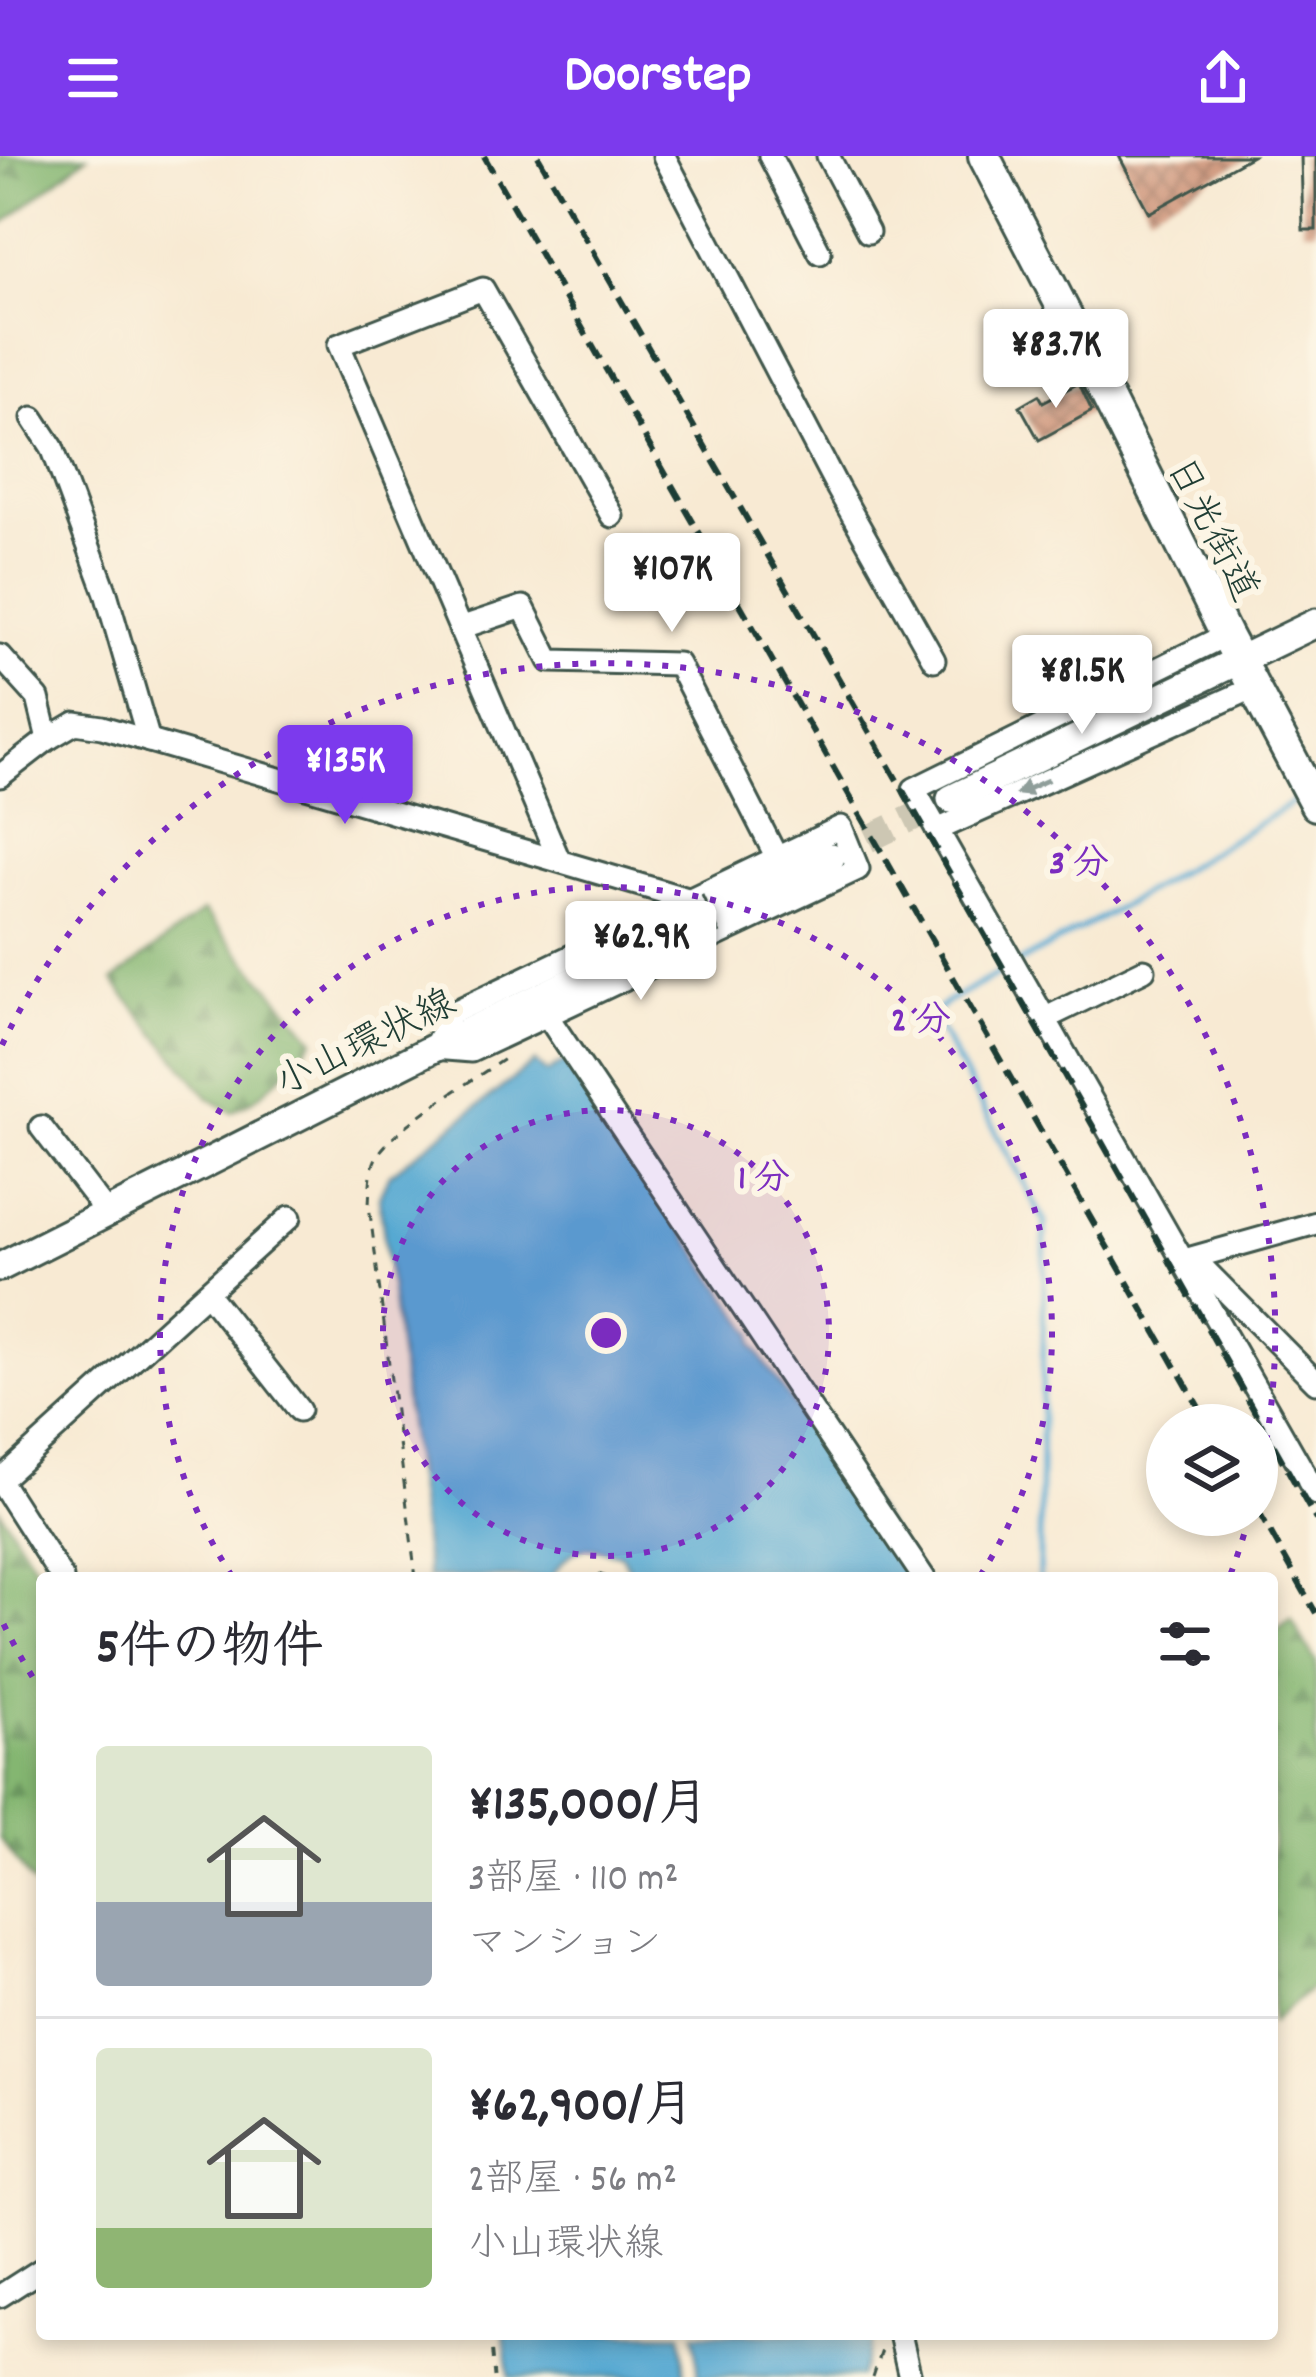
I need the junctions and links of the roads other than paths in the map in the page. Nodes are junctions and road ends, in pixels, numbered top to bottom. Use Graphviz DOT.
graph roads {
  1 [pos="664,156"];
  2 [pos="770,156"];
  3 [pos="828,156"];
  4 [pos="984,156"];
  5 [pos="868,232"];
  6 [pos="820,253"];
  7 [pos="33,418"];
  8 [pos="612,516"];
  9 [pos="1316,623"];
  10 [pos="460,628"];
  11 [pos="0,656"];
  12 [pos="934,660"];
  13 [pos="1239,661"];
  14 [pos="48,739"];
  15 [pos="149,741"];
  16 [pos="0,776"];
  17 [pos="951,799"];
  18 [pos="1316,805"];
  19 [pos="937,830"];
  20 [pos="830,857"];
  21 [pos="777,858"];
  22 [pos="559,860"];
  23 [pos="691,900"];
  24 [pos="709,939"];
  25 [pos="1144,970"];
  26 [pos="548,1017"];
  27 [pos="1046,1018"];
  28 [pos="434,1048"];
  29 [pos="41,1126"];
  30 [pos="107,1213"];
  31 [pos="290,1216"];
  32 [pos="1316,1223"];
  33 [pos="1184,1260"];
  34 [pos="0,1267"];
  35 [pos="206,1292"];
  36 [pos="1316,1382"];
  37 [pos="299,1410"];
  38 [pos="0,1481"];
  39 [pos="1316,1494"];
  40 [pos="58,1572"];
  41 [pos="920,1572"];
  42 [pos="36,2273"];
  43 [pos="0,2296"];
  44 [pos="901,2340"];
  45 [pos="910,2377"];
  1 -- 12 [label="street"];
  2 -- 6 [label="street"];
  3 -- 5 [label="street"];
  4 -- 13 [label="highway, 日光街道"];
  7 -- 15 [label="street"];
  8 -- 10 [label="street"];
  9 -- 13 [label="main road"];
  10 -- 21 [label="street"];
  10 -- 22 [label="street"];
  11 -- 14 [label="street"];
  13 -- 17 [label="main road"];
  13 -- 18 [label="highway, 日光街道"];
  13 -- 19 [label="street, one-way"];
  13 -- 19 [label="street"];
  14 -- 15 [label="street"];
  14 -- 16 [label="street"];
  15 -- 22 [label="street"];
  19 -- 27 [label="street"];
  20 -- 28 [label="main road, 小山環状線"];
  21 -- 23 [label="street"];
  21 -- 24 [label="street"];
  22 -- 23 [label="street"];
  23 -- 24 [label="street, bridge"];
  23 -- 28 [label="street"];
  24 -- 26 [label="street"];
  25 -- 27 [label="street"];
  26 -- 28 [label="street"];
  26 -- 41 [label="street"];
  27 -- 33 [label="street"];
  28 -- 30 [label="main road, 小山環状線"];
  29 -- 30 [label="street"];
  30 -- 34 [label="main road, 小山環状線"];
  31 -- 35 [label="street"];
  32 -- 33 [label="street"];
  33 -- 36 [label="street"];
  33 -- 39 [label="street"];
  35 -- 37 [label="street"];
  35 -- 38 [label="street"];
  38 -- 40 [label="street"];
  42 -- 43 [label="street"];
  44 -- 45 [label="street"];
}
